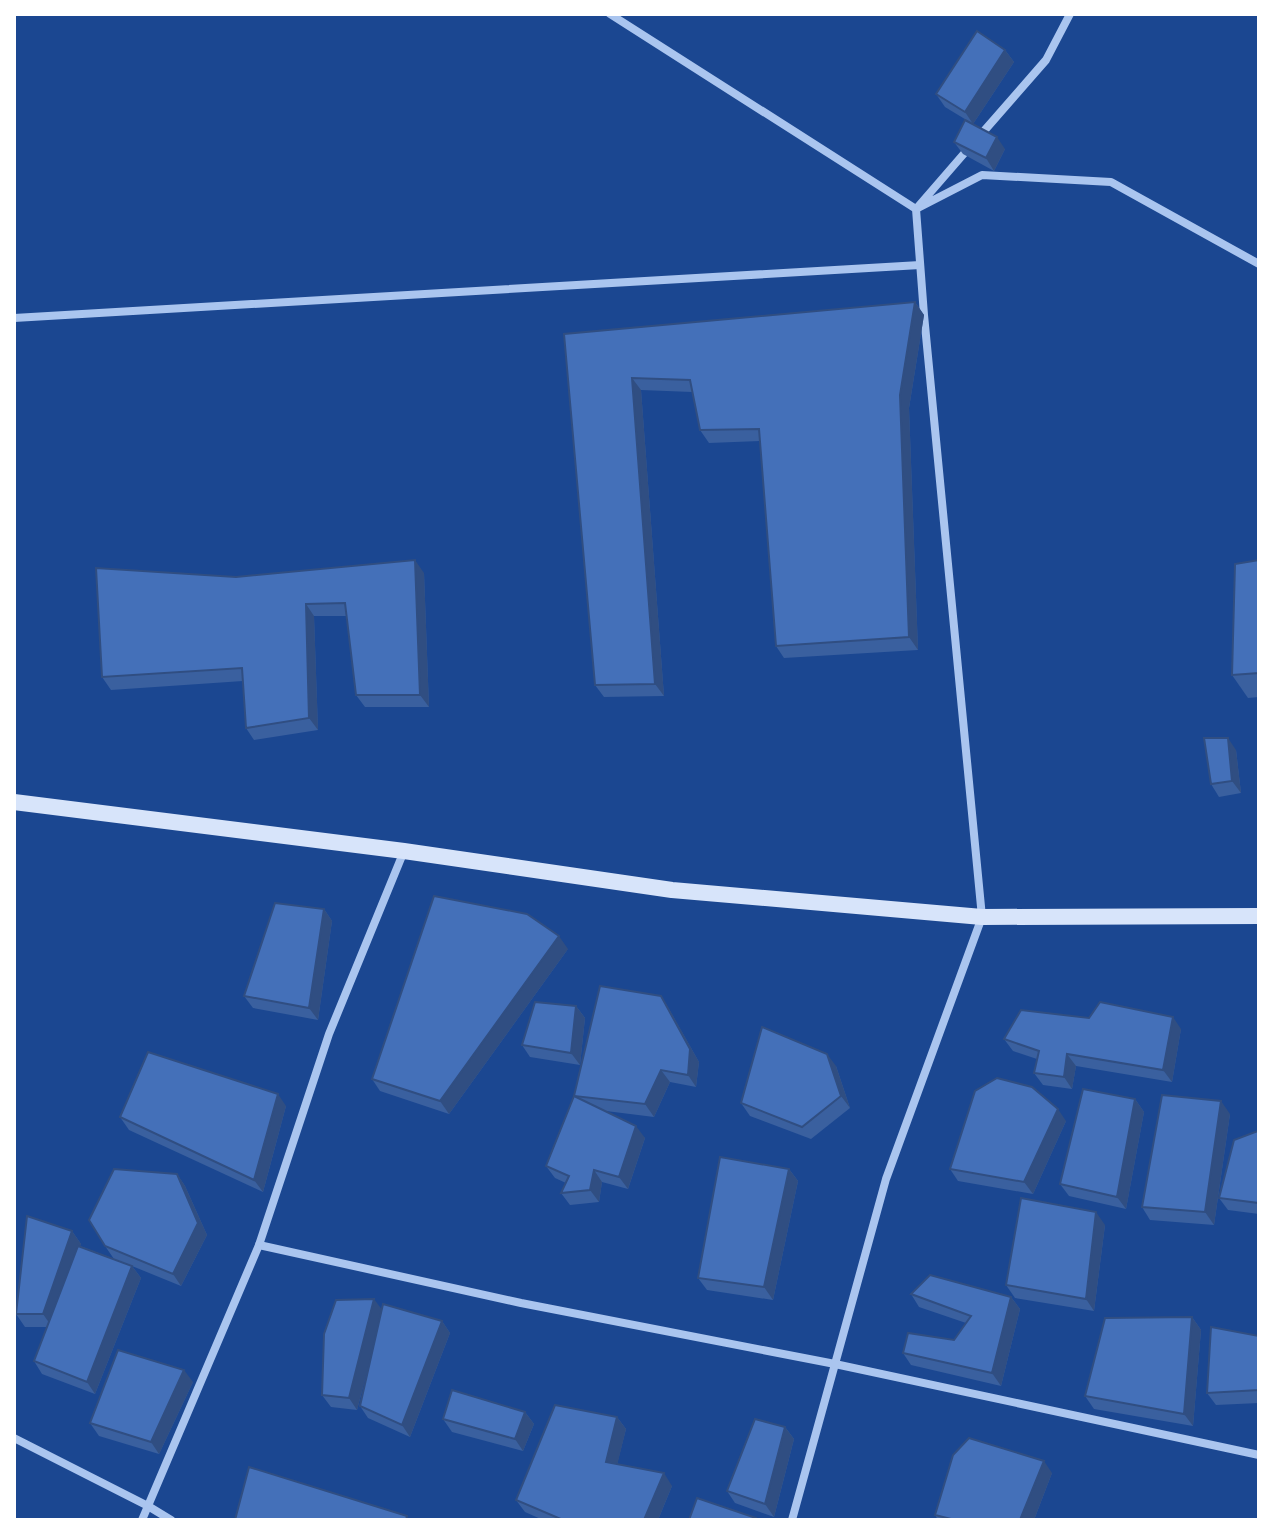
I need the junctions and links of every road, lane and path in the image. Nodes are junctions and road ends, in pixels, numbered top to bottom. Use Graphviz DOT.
graph roads {
  1 [pos="610,14"];
  2 [pos="1070,14"];
  3 [pos="916,209"];
  4 [pos="1259,264"];
  5 [pos="920,265"];
  6 [pos="14,318"];
  7 [pos="14,802"];
  8 [pos="404,851"];
  9 [pos="1259,916"];
  10 [pos="982,917"];
  11 [pos="259,1245"];
  12 [pos="835,1364"];
  13 [pos="14,1438"];
  14 [pos="1259,1455"];
  15 [pos="148,1506"];
  16 [pos="142,1520"];
  17 [pos="171,1520"];
  18 [pos="792,1520"];
  1 -- 3 [label="street"];
  2 -- 3 [label="street"];
  3 -- 4 [label="street"];
  3 -- 5 [label="street"];
  5 -- 6 [label="street"];
  5 -- 10 [label="street"];
  7 -- 8 [label="main road"];
  8 -- 10 [label="main road"];
  8 -- 11 [label="street"];
  9 -- 10 [label="main road"];
  10 -- 12 [label="street"];
  11 -- 12 [label="street"];
  11 -- 15 [label="street"];
  12 -- 14 [label="street"];
  12 -- 18 [label="street"];
  13 -- 15 [label="street"];
  15 -- 16 [label="street"];
  15 -- 17 [label="street"];
}
